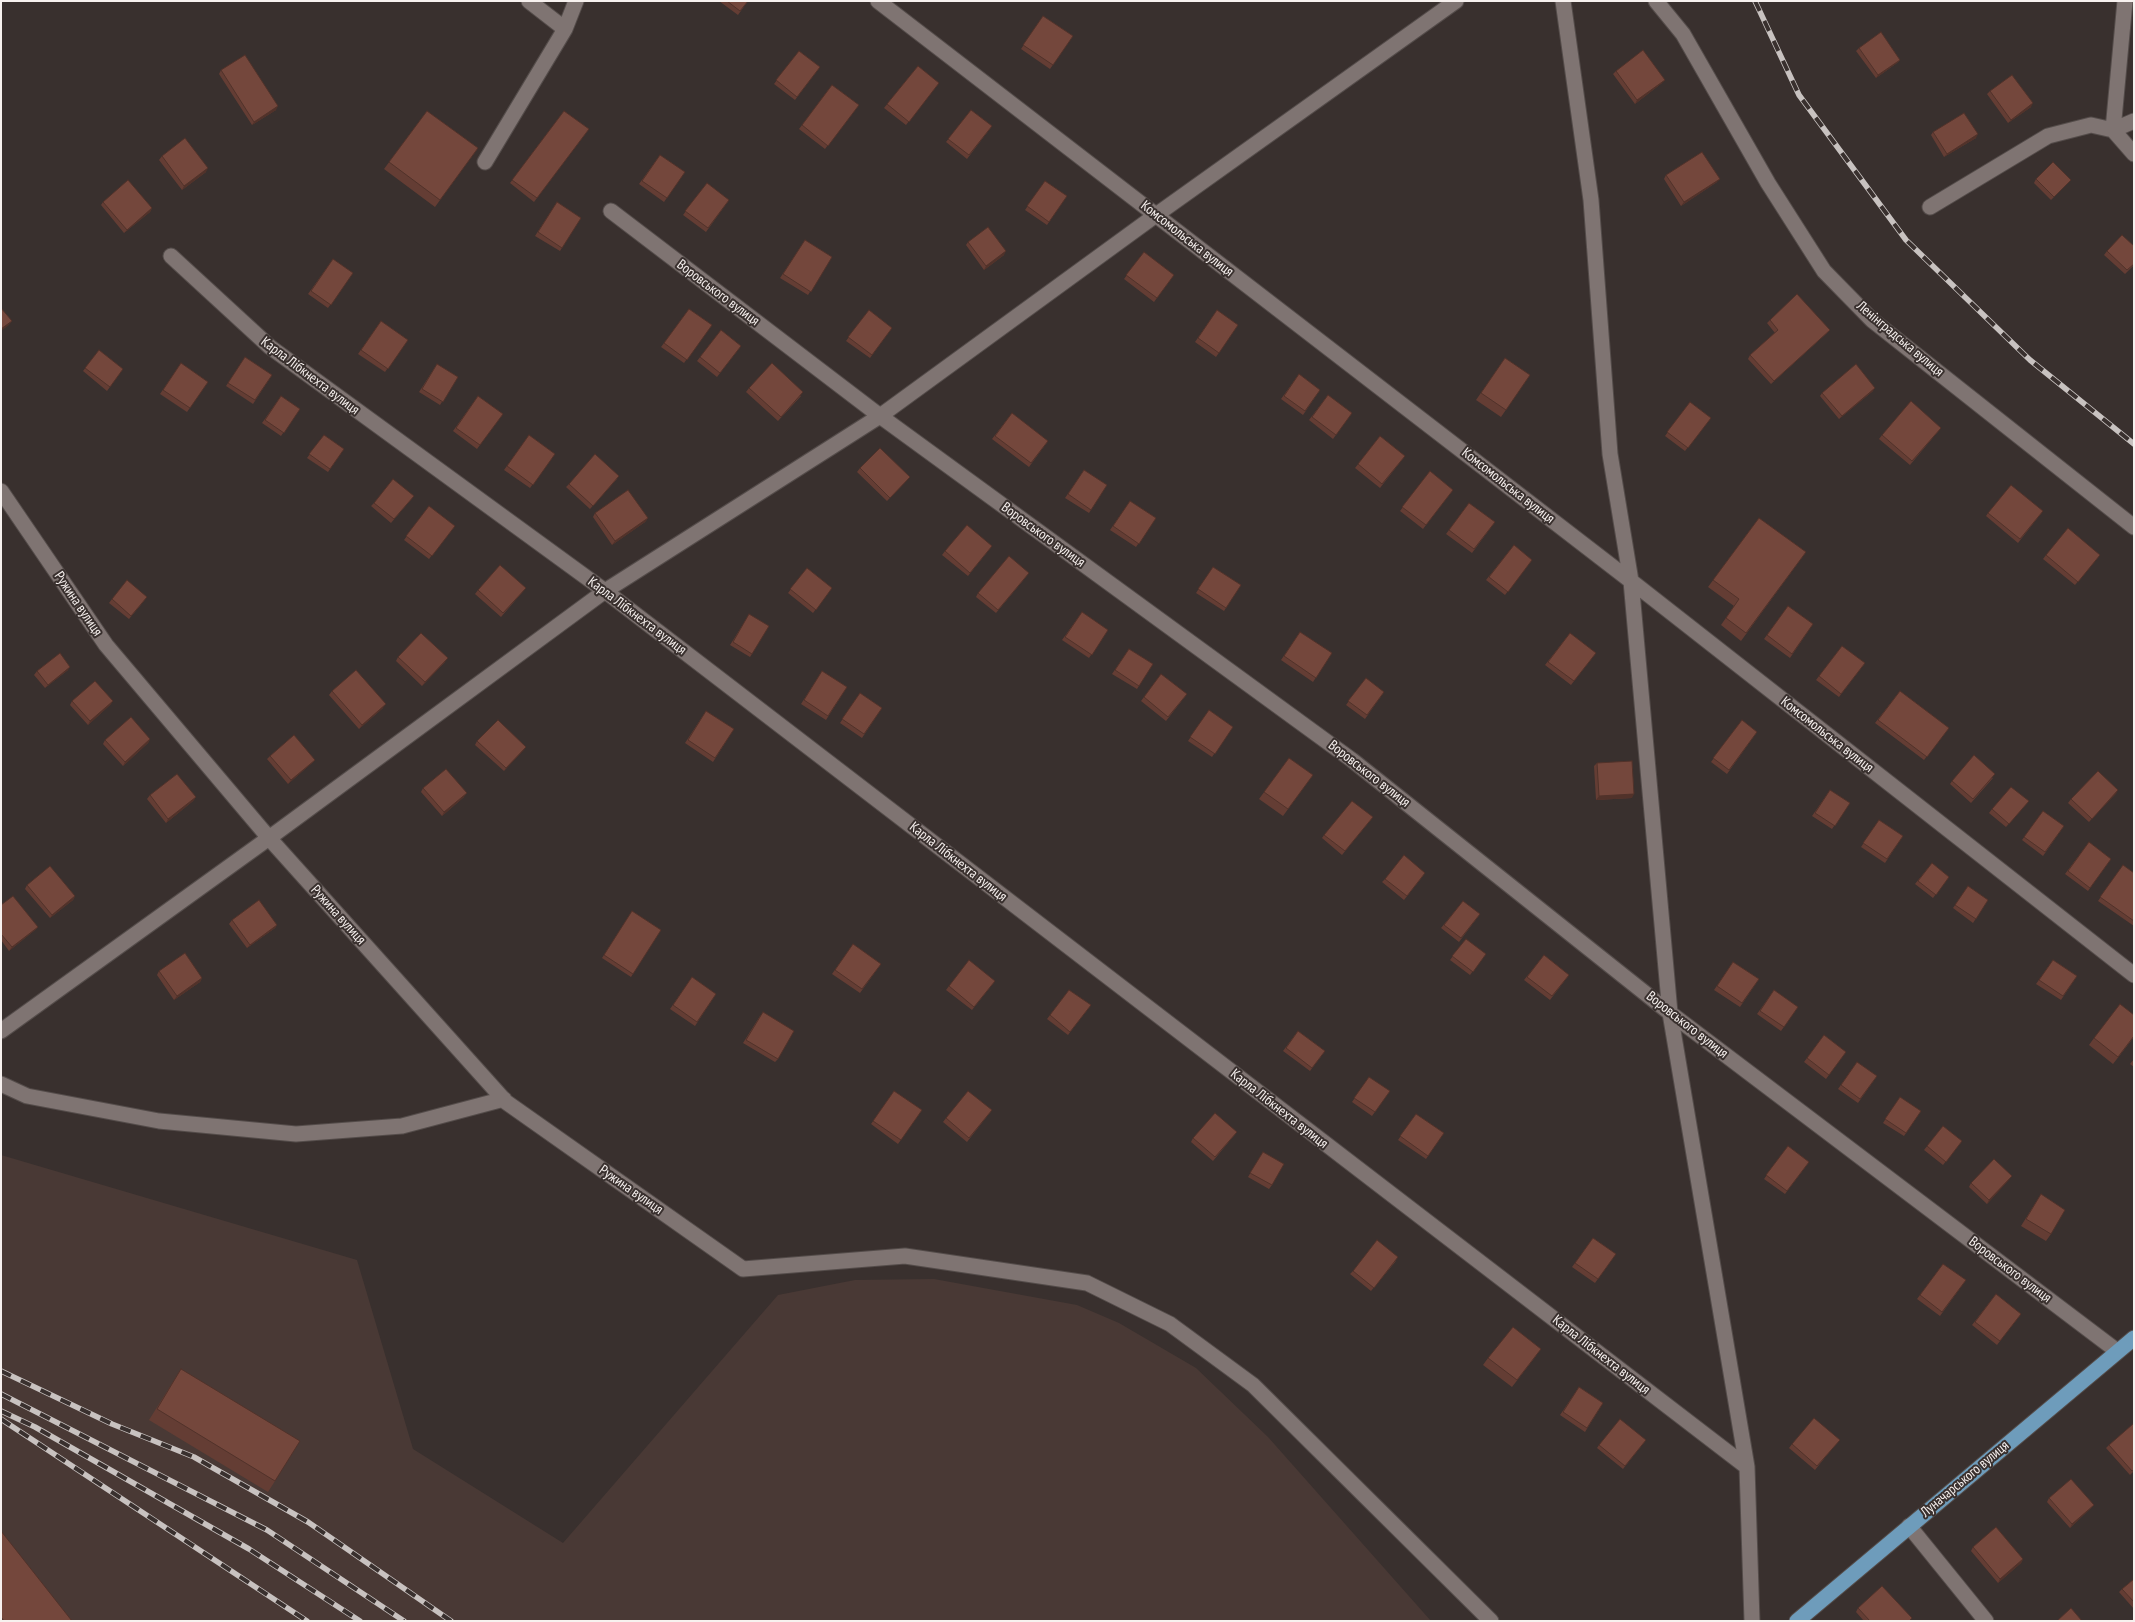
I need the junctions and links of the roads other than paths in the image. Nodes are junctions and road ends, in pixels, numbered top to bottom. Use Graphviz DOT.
graph roads {
  1 [pos="529,1"];
  2 [pos="576,1"];
  3 [pos="878,1"];
  4 [pos="1456,1"];
  5 [pos="1563,1"];
  6 [pos="1656,1"];
  7 [pos="2125,1"];
  8 [pos="565,29"];
  9 [pos="2134,121"];
  10 [pos="2112,130"];
  11 [pos="2134,154"];
  12 [pos="485,162"];
  13 [pos="1930,207"];
  14 [pos="611,211"];
  15 [pos="1156,215"];
  16 [pos="171,256"];
  17 [pos="880,416"];
  18 [pos="1,491"];
  19 [pos="2134,527"];
  20 [pos="1631,581"];
  21 [pos="606,591"];
  22 [pos="269,838"];
  23 [pos="2134,975"];
  24 [pos="1670,1013"];
  25 [pos="1,1031"];
  26 [pos="1,1084"];
  27 [pos="504,1099"];
  28 [pos="2134,1338"];
  29 [pos="2117,1351"];
  30 [pos="1746,1468"];
  31 [pos="1909,1526"];
  32 [pos="1491,1621"];
  33 [pos="1752,1621"];
  34 [pos="1797,1621"];
  35 [pos="1986,1621"];
  1 -- 8 [label="street"];
  2 -- 8 [label="street"];
  3 -- 15 [label="street, Комсомольська вулиця"];
  4 -- 15 [label="street"];
  5 -- 20 [label="street"];
  6 -- 19 [label="street, Ленінградська вулиця"];
  7 -- 10 [label="street"];
  8 -- 12 [label="street"];
  9 -- 10 [label="street"];
  10 -- 11 [label="street"];
  10 -- 13 [label="street"];
  14 -- 17 [label="street, Воровського вулиця"];
  15 -- 17 [label="street"];
  15 -- 20 [label="street, Комсомольська вулиця"];
  16 -- 21 [label="street, Карла Лібкнехта вулиця"];
  17 -- 21 [label="street"];
  17 -- 24 [label="street, Воровського вулиця"];
  18 -- 22 [label="street, Ружина вулиця"];
  20 -- 23 [label="street, Комсомольська вулиця"];
  20 -- 24 [label="street"];
  21 -- 22 [label="street"];
  21 -- 30 [label="street, Карла Лібкнехта вулиця"];
  22 -- 25 [label="street"];
  22 -- 27 [label="street, Ружина вулиця"];
  24 -- 29 [label="street, Воровського вулиця"];
  24 -- 30 [label="street"];
  26 -- 27 [label="street"];
  27 -- 32 [label="street, Ружина вулиця"];
  28 -- 29 [label="main road, Луначарського вулиця"];
  29 -- 31 [label="main road, Луначарського вулиця"];
  30 -- 33 [label="street"];
  31 -- 34 [label="main road, Луначарського вулиця"];
  31 -- 35 [label="street"];
}
